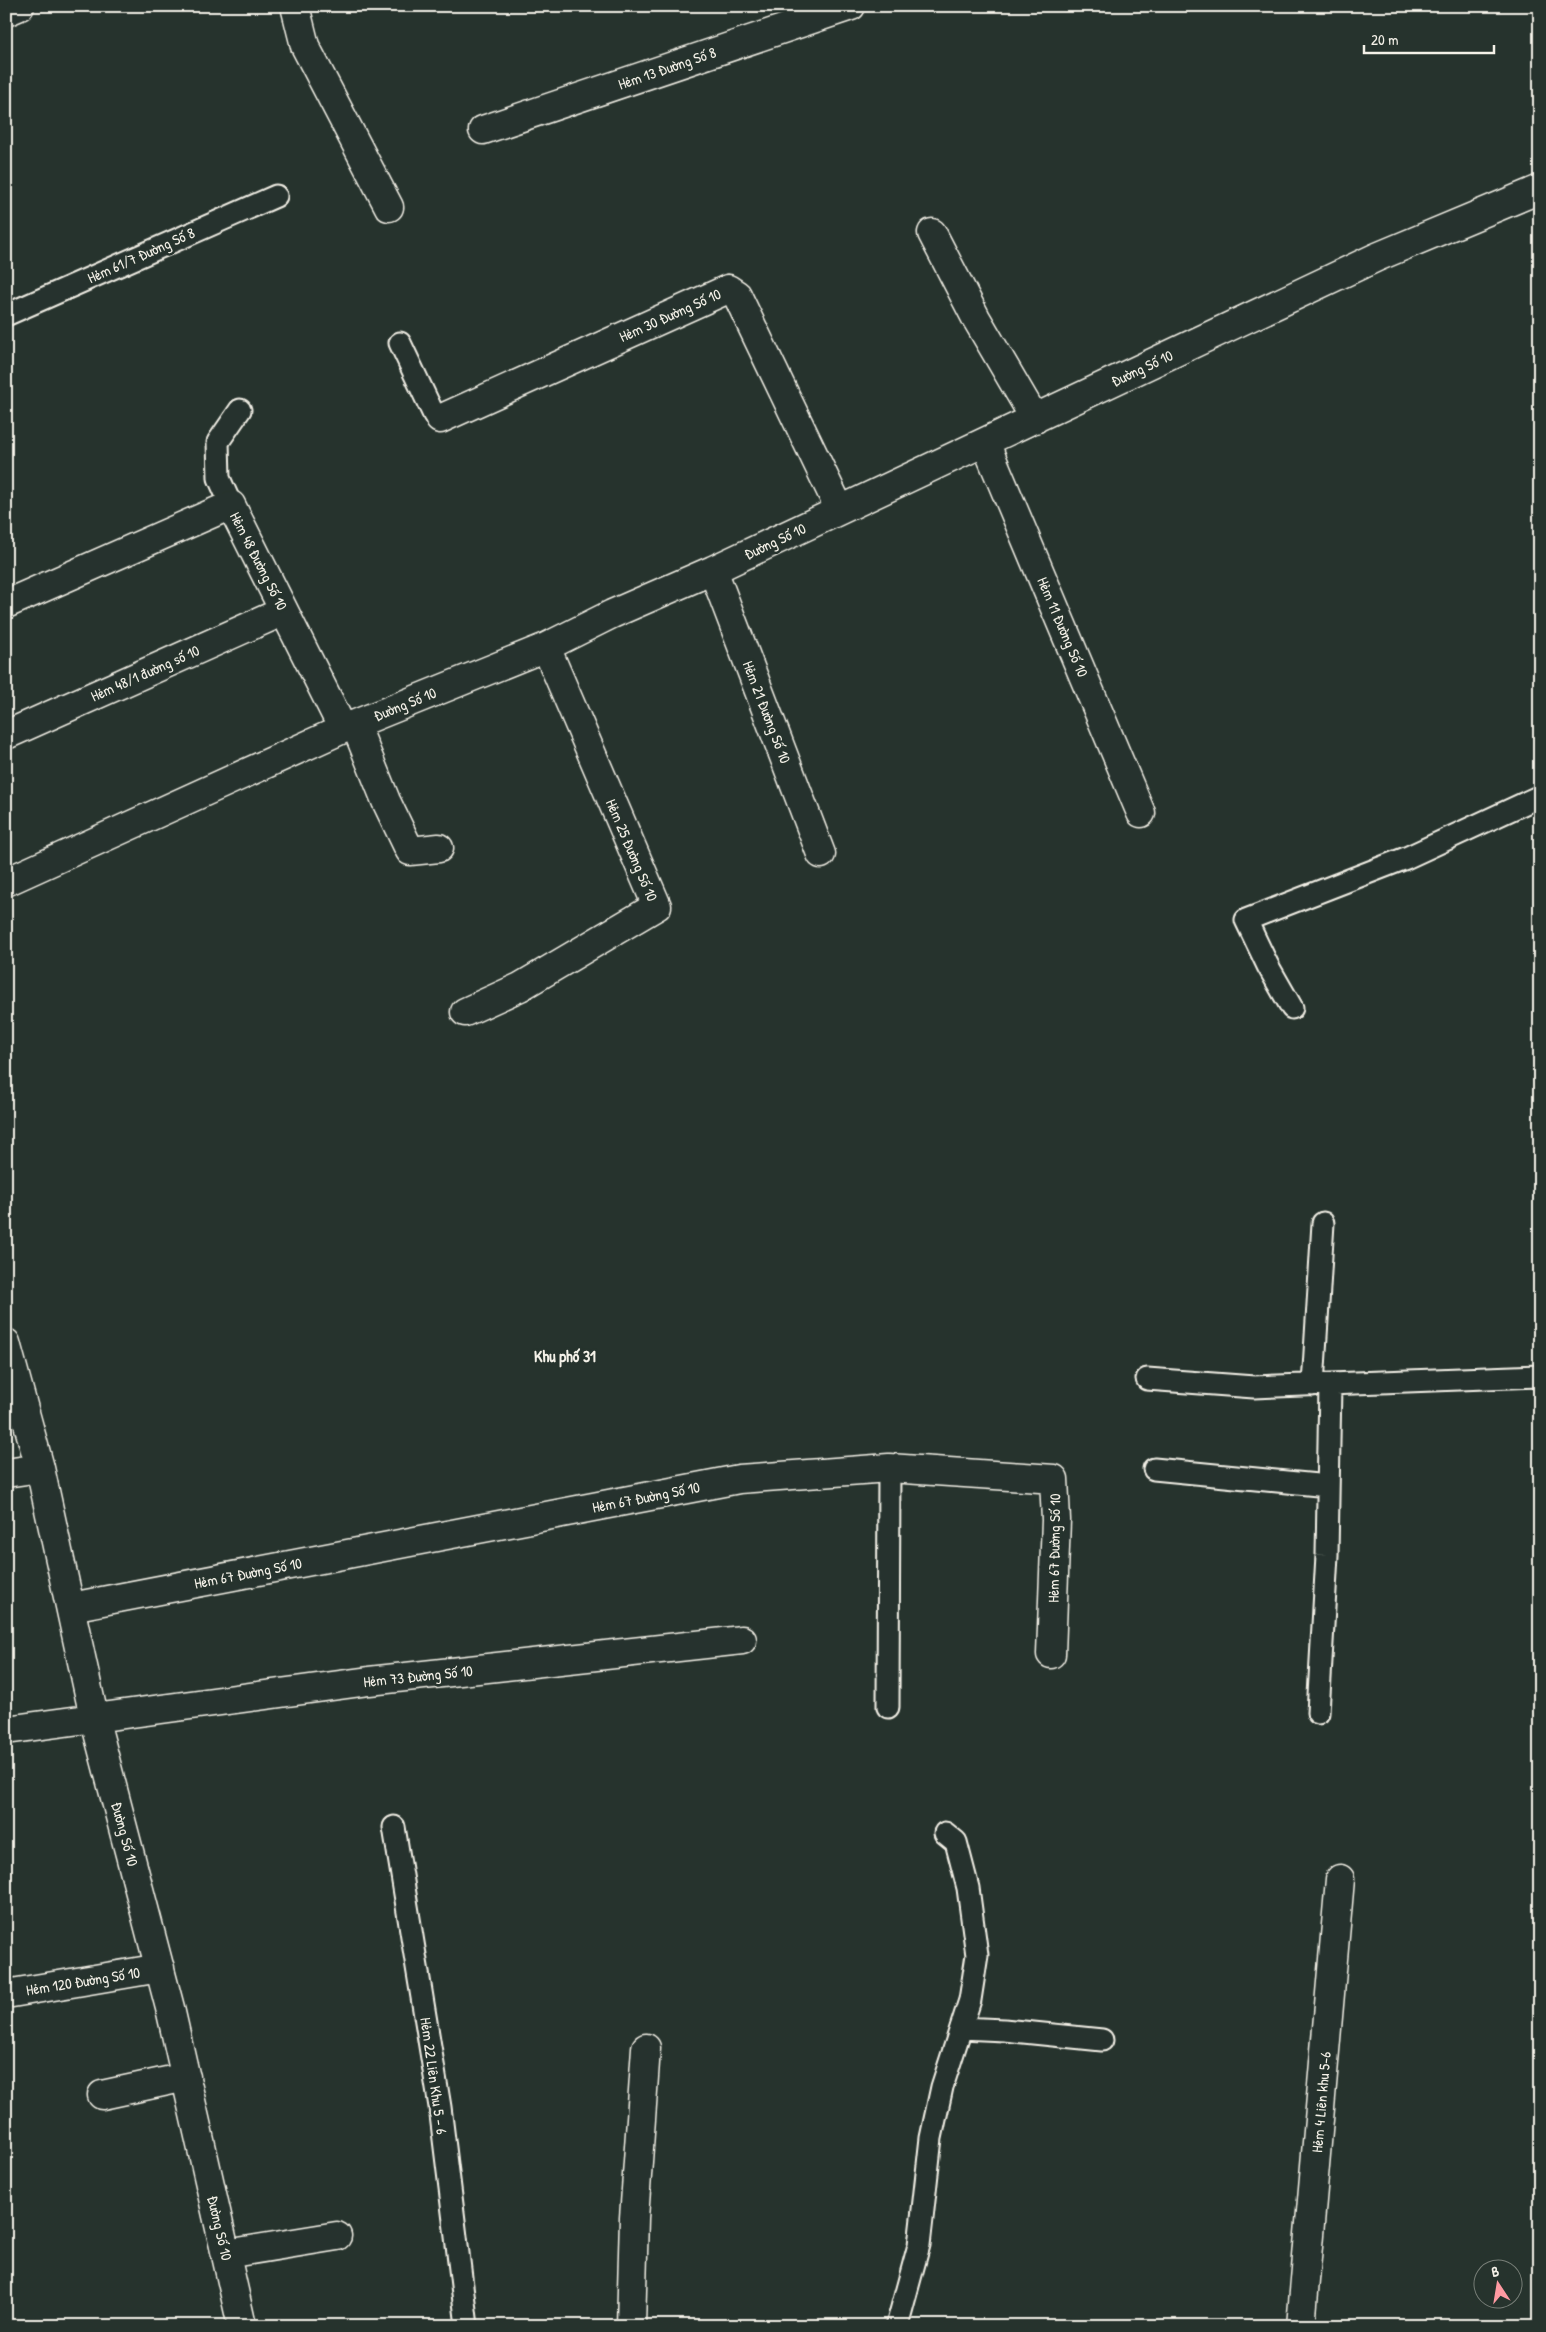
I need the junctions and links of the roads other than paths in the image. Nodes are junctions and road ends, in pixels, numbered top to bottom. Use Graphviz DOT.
graph roads {
  1 [pos="20,6"];
  2 [pos="295,6"];
  3 [pos="851,6"];
  4 [pos="6,12"];
  5 [pos="483,130"];
  6 [pos="1540,189"];
  7 [pos="276,196"];
  8 [pos="389,207"];
  9 [pos="932,232"];
  10 [pos="6,315"];
  11 [pos="400,343"];
  12 [pos="240,410"];
  13 [pos="440,419"];
  14 [pos="1035,419"];
  15 [pos="985,442"];
  16 [pos="231,504"];
  17 [pos="840,510"];
  18 [pos="713,570"];
  19 [pos="6,604"];
  20 [pos="284,611"];
  21 [pos="546,647"];
  22 [pos="349,727"];
  23 [pos="6,735"];
  24 [pos="1540,796"];
  25 [pos="1141,813"];
  26 [pos="439,848"];
  27 [pos="822,854"];
  28 [pos="6,882"];
  29 [pos="1292,1008"];
  30 [pos="465,1012"];
  31 [pos="1323,1223"];
  32 [pos="6,1342"];
  33 [pos="1540,1376"];
  34 [pos="1147,1379"];
  35 [pos="1321,1385"];
  36 [pos="40,1468"];
  37 [pos="889,1468"];
  38 [pos="1154,1469"];
  39 [pos="6,1473"];
  40 [pos="1328,1486"];
  41 [pos="70,1607"];
  42 [pos="742,1640"];
  43 [pos="1051,1654"];
  44 [pos="888,1707"];
  45 [pos="1318,1714"];
  46 [pos="94,1717"];
  47 [pos="6,1730"];
  48 [pos="394,1827"];
  49 [pos="945,1833"];
  50 [pos="1340,1879"];
  51 [pos="160,1968"];
  52 [pos="6,1994"];
  53 [pos="961,2028"];
  54 [pos="1102,2040"];
  55 [pos="646,2048"];
  56 [pos="186,2077"];
  57 [pos="102,2095"];
  58 [pos="337,2236"];
  59 [pos="226,2254"];
  60 [pos="242,2326"];
  61 [pos="467,2326"];
  62 [pos="631,2326"];
  63 [pos="897,2326"];
  64 [pos="1301,2326"];
  1 -- 4 [label="street"];
  2 -- 8 [label="street"];
  3 -- 5 [label="street, Hẻm 13 Đường Số 8"];
  6 -- 14 [label="street, Đường Số 10"];
  7 -- 10 [label="lane, Hẻm 61/7 Đường Số 8"];
  9 -- 14 [label="street"];
  11 -- 13 [label="lane"];
  12 -- 16 [label="lane"];
  13 -- 17 [label="street, Hẻm 30 Đường Số 10"];
  14 -- 15 [label="street, Đường Số 10"];
  15 -- 17 [label="street, Đường Số 10"];
  15 -- 25 [label="street, Hẻm 11 Đường Số 10"];
  16 -- 19 [label="street, Hẻm 48 Đường Số 10"];
  16 -- 20 [label="street, Hẻm 48 Đường Số 10"];
  17 -- 18 [label="street, Đường Số 10"];
  18 -- 21 [label="street, Đường Số 10"];
  18 -- 27 [label="street, Hẻm 21 Đường Số 10"];
  20 -- 22 [label="street, Hẻm 48 Đường Số 10"];
  20 -- 23 [label="street, Hẻm 48/1 đường số 10"];
  21 -- 22 [label="street, Đường Số 10"];
  21 -- 30 [label="street, Hẻm 25 Đường Số 10"];
  22 -- 26 [label="street, Hẻm 48 Đường Số 10"];
  22 -- 28 [label="street, Đường Số 10"];
  24 -- 29 [label="lane"];
  31 -- 35 [label="lane"];
  32 -- 36 [label="street, Đường Số 10"];
  33 -- 35 [label="lane"];
  34 -- 35 [label="lane"];
  35 -- 40 [label="lane"];
  36 -- 39 [label="street"];
  36 -- 41 [label="street, Đường Số 10"];
  37 -- 41 [label="street, Hẻm 67 Đường Số 10"];
  37 -- 43 [label="street, Hẻm 67 Đường Số 10"];
  37 -- 44 [label="lane"];
  38 -- 40 [label="lane"];
  40 -- 45 [label="lane"];
  41 -- 46 [label="street, Đường Số 10"];
  42 -- 46 [label="street, Hẻm 73 Đường Số 10"];
  46 -- 47 [label="street, Hẻm 73 Đường Số 10"];
  46 -- 51 [label="street, Đường Số 10"];
  48 -- 61 [label="lane, Hẻm 22 Liên Khu 5 - 6"];
  49 -- 53 [label="lane"];
  50 -- 64 [label="street, Hẻm 4 Liên khu 5-6"];
  51 -- 52 [label="street, Hẻm 120 Đường Số 10"];
  51 -- 56 [label="street, Đường Số 10"];
  53 -- 54 [label="lane"];
  53 -- 63 [label="lane"];
  55 -- 62 [label="street"];
  56 -- 57 [label="street"];
  56 -- 59 [label="street, Đường Số 10"];
  58 -- 59 [label="street"];
  59 -- 60 [label="street, Đường Số 10"];
}
